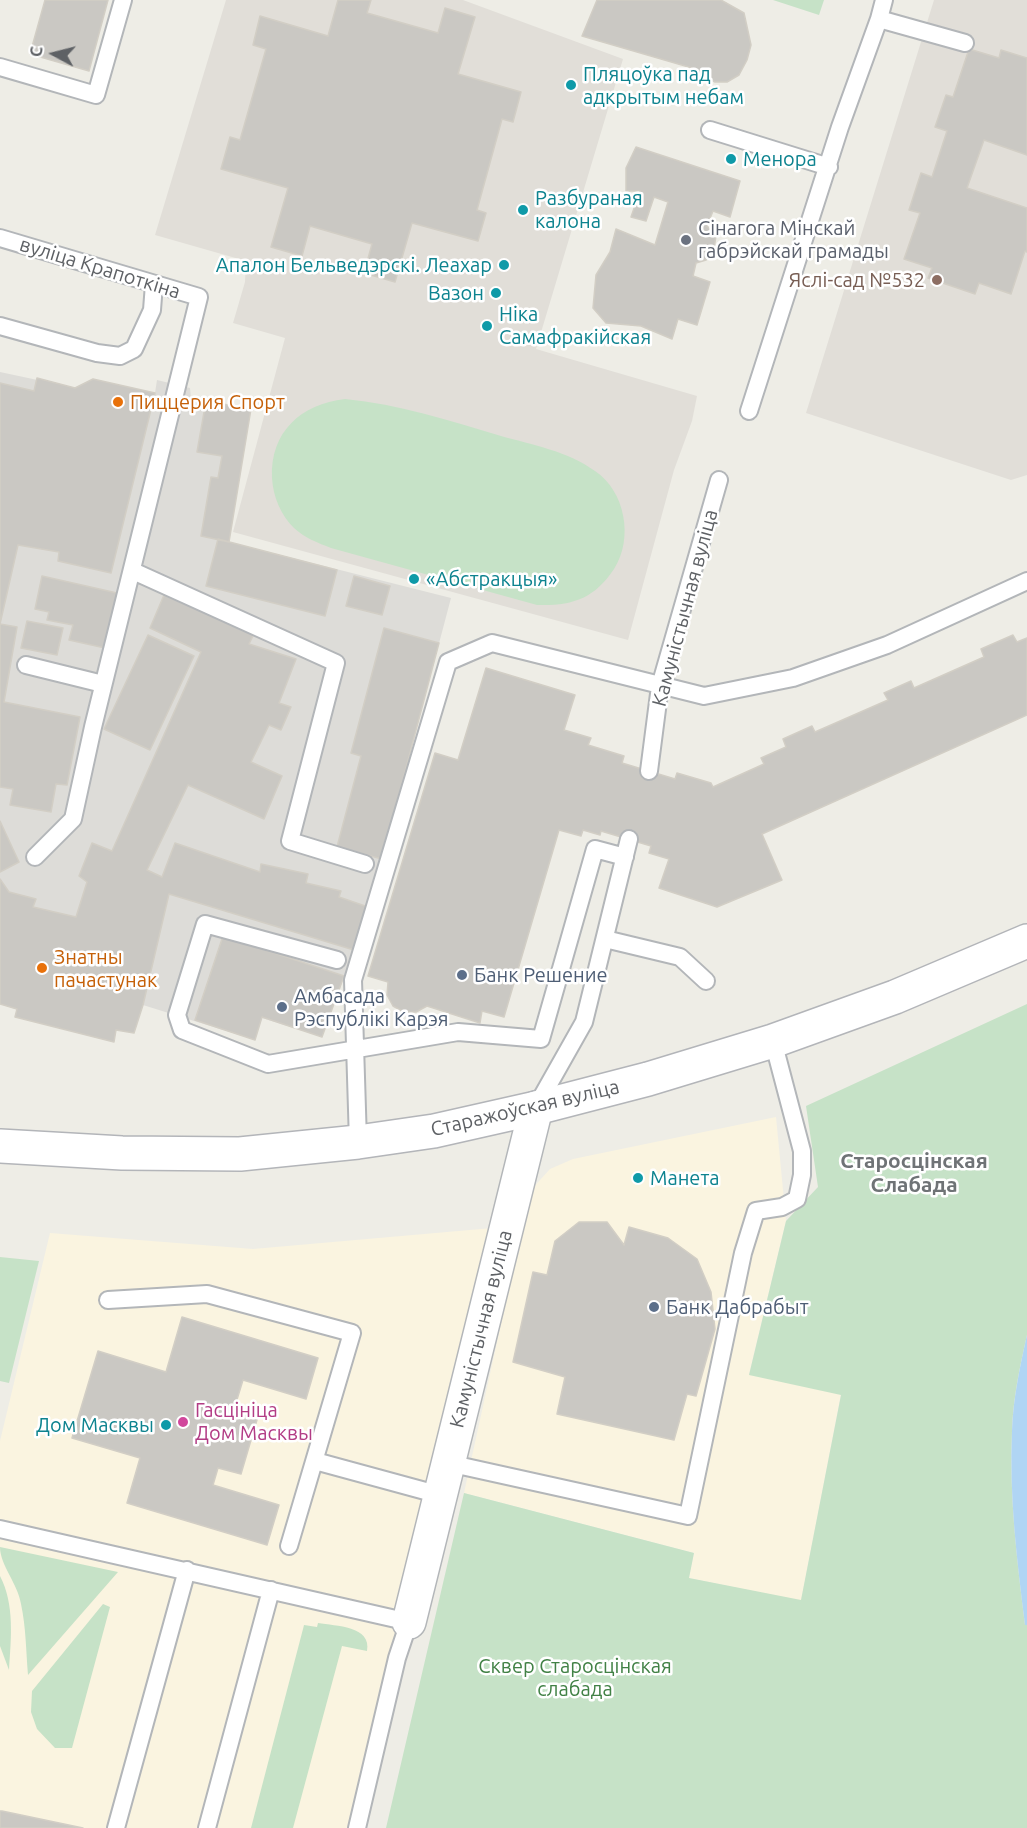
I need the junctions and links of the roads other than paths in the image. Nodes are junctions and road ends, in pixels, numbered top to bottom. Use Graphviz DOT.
graph roads {
  1 [pos="123,0"];
  2 [pos="884,0"];
  3 [pos="879,19"];
  4 [pos="964,43"];
  5 [pos="0,67"];
  6 [pos="710,130"];
  7 [pos="829,167"];
  8 [pos="0,238"];
  9 [pos="154,284"];
  10 [pos="0,326"];
  11 [pos="750,411"];
  12 [pos="719,480"];
  13 [pos="133,571"];
  14 [pos="1027,581"];
  15 [pos="26,665"];
  16 [pos="104,684"];
  17 [pos="660,686"];
  18 [pos="650,771"];
  19 [pos="629,839"];
  20 [pos="34,857"];
  21 [pos="625,857"];
  22 [pos="365,864"];
  23 [pos="605,939"];
  24 [pos="1027,940"];
  25 [pos="337,960"];
  26 [pos="706,981"];
  27 [pos="773,1041"];
  28 [pos="354,1051"];
  29 [pos="536,1108"];
  30 [pos="358,1142"];
  31 [pos="0,1146"];
  32 [pos="108,1300"];
  33 [pos="315,1461"];
  34 [pos="448,1463"];
  35 [pos="440,1495"];
  36 [pos="0,1529"];
  37 [pos="289,1546"];
  38 [pos="187,1570"];
  39 [pos="271,1590"];
  40 [pos="409,1622"];
  41 [pos="116,1828"];
  42 [pos="207,1828"];
  43 [pos="357,1828"];
  1 -- 5 [label="lane"];
  2 -- 3 [label="lane"];
  3 -- 4 [label="lane"];
  3 -- 7 [label="lane"];
  6 -- 7 [label="lane"];
  7 -- 11 [label="lane"];
  8 -- 9 [label="lane, вуліца Крапоткіна"];
  9 -- 10 [label="lane"];
  9 -- 13 [label="lane, вуліца Крапоткіна"];
  12 -- 17 [label="lane, Камуністычная вуліца"];
  13 -- 16 [label="lane"];
  13 -- 22 [label="lane"];
  14 -- 17 [label="lane"];
  15 -- 16 [label="lane"];
  16 -- 20 [label="lane"];
  17 -- 18 [label="lane, Камуністычная вуліца"];
  17 -- 28 [label="lane"];
  19 -- 21 [label="lane, Камуністычная вуліца"];
  21 -- 23 [label="lane, Камуністычная вуліца"];
  21 -- 28 [label="lane"];
  23 -- 26 [label="lane"];
  23 -- 29 [label="lane, Камуністычная вуліца"];
  24 -- 27 [label="main road, Старажоўская вуліца"];
  25 -- 28 [label="lane"];
  27 -- 29 [label="main road, Старажоўская вуліца"];
  27 -- 34 [label="lane"];
  28 -- 30 [label="lane"];
  29 -- 30 [label="main road, Старажоўская вуліца"];
  29 -- 34 [label="main road, Камуністычная вуліца"];
  30 -- 31 [label="main road, Старажоўская вуліца"];
  32 -- 33 [label="lane"];
  33 -- 35 [label="lane"];
  33 -- 37 [label="lane"];
  34 -- 35 [label="main road, Камуністычная вуліца"];
  35 -- 40 [label="main road, Камуністычная вуліца"];
  36 -- 38 [label="lane"];
  38 -- 39 [label="lane"];
  38 -- 41 [label="lane"];
  39 -- 40 [label="lane"];
  39 -- 42 [label="lane"];
  40 -- 43 [label="lane, Камуністычная вуліца"];
}
